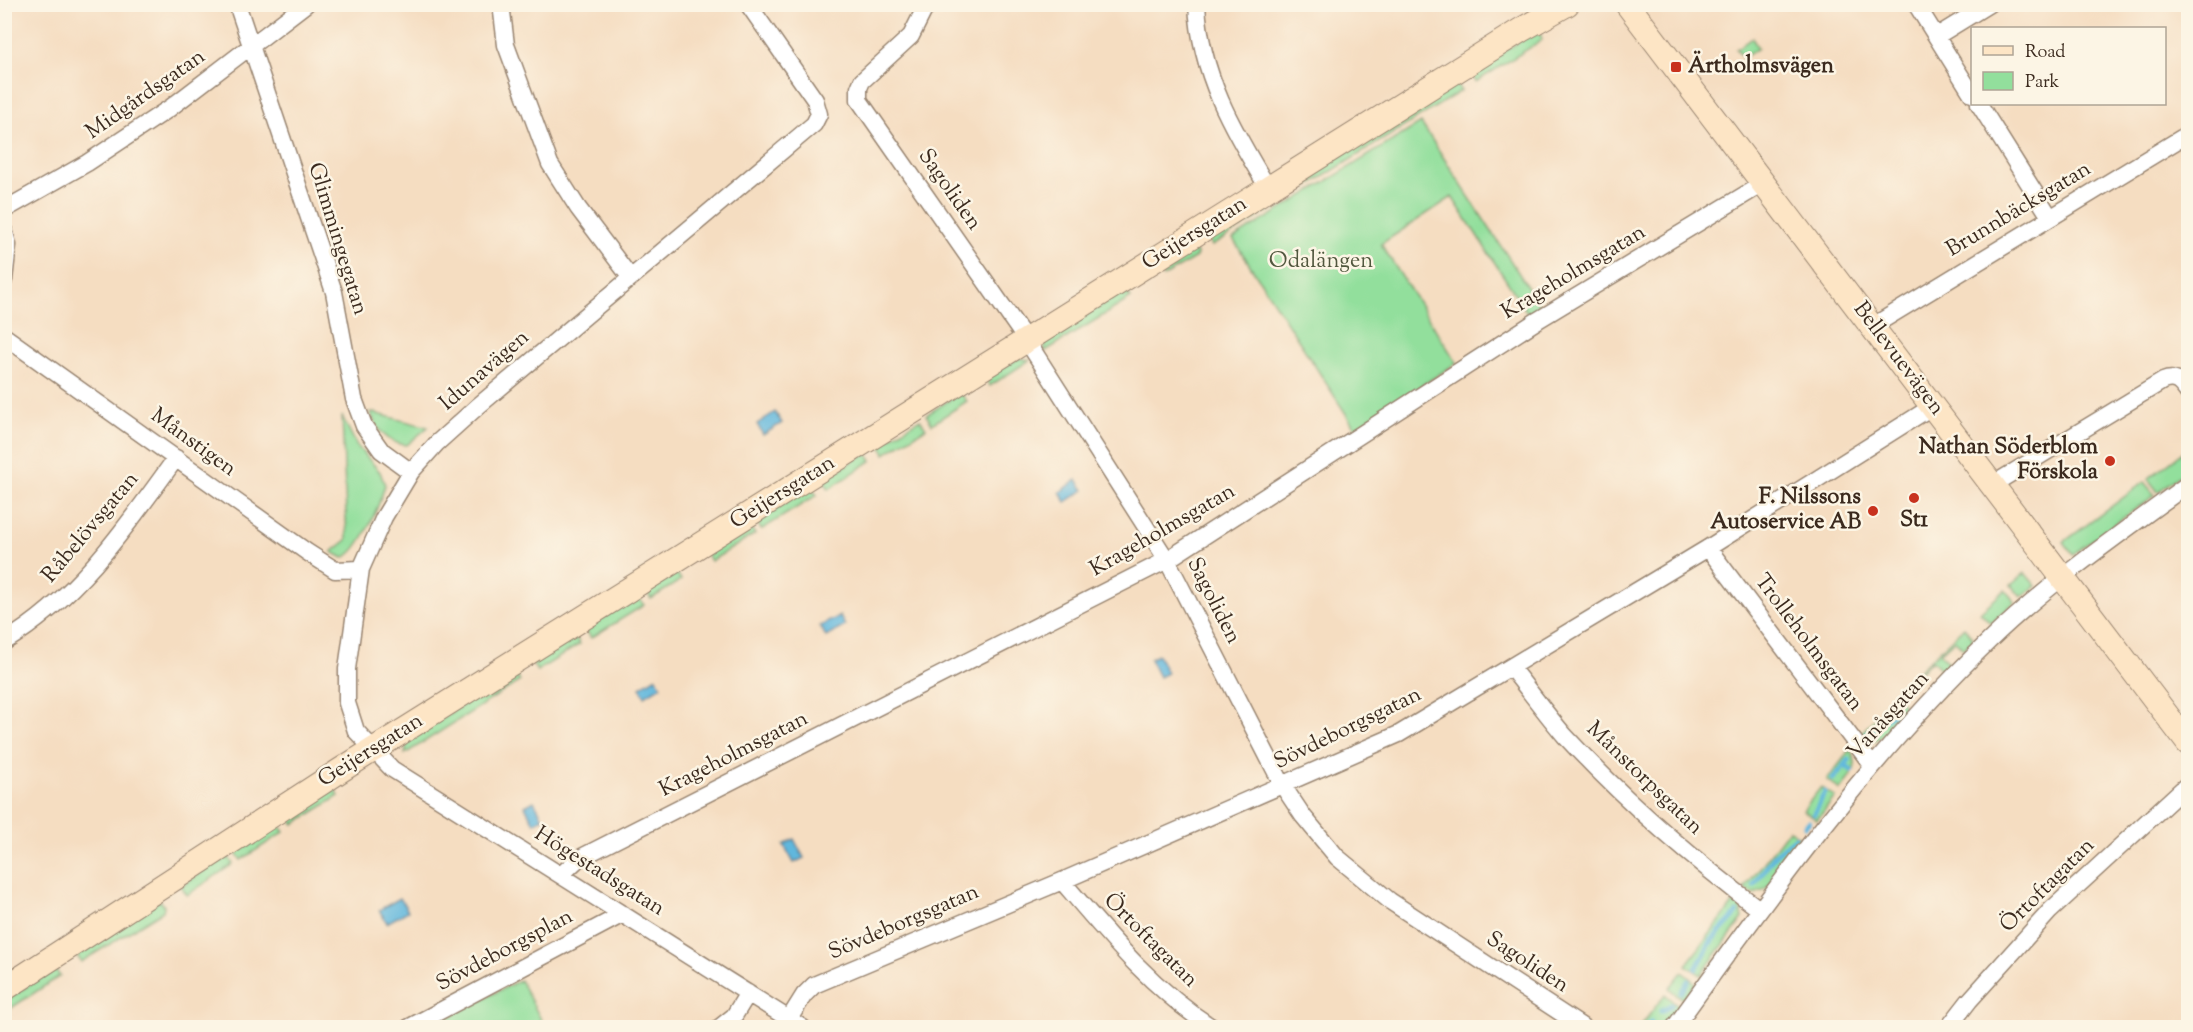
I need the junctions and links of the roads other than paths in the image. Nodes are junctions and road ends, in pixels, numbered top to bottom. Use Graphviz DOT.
graph roads {
  1 [pos="237,4"];
  2 [pos="306,4"];
  3 [pos="501,4"];
  4 [pos="748,4"];
  5 [pos="927,4"];
  6 [pos="1197,4"];
  7 [pos="1567,4"];
  8 [pos="1627,4"];
  9 [pos="1917,4"];
  10 [pos="1989,4"];
  11 [pos="1937,36"];
  12 [pos="252,47"];
  13 [pos="1971,92"];
  14 [pos="1979,105"];
  15 [pos="2188,134"];
  16 [pos="1764,183"];
  17 [pos="1268,188"];
  18 [pos="4,210"];
  19 [pos="2049,217"];
  20 [pos="4,229"];
  21 [pos="630,277"];
  22 [pos="4,280"];
  23 [pos="1873,326"];
  24 [pos="4,336"];
  25 [pos="1027,340"];
  26 [pos="2188,393"];
  27 [pos="1933,406"];
  28 [pos="176,458"];
  29 [pos="411,472"];
  30 [pos="2188,484"];
  31 [pos="1992,485"];
  32 [pos="1708,548"];
  33 [pos="1167,560"];
  34 [pos="361,569"];
  35 [pos="2062,576"];
  36 [pos="4,642"];
  37 [pos="1511,668"];
  38 [pos="2188,743"];
  39 [pos="374,750"];
  40 [pos="1872,765"];
  41 [pos="2188,784"];
  42 [pos="1283,786"];
  43 [pos="562,874"];
  44 [pos="1062,881"];
  45 [pos="1759,909"];
  46 [pos="623,914"];
  47 [pos="4,990"];
  48 [pos="748,993"];
  49 [pos="796,1023"];
  50 [pos="408,1028"];
  51 [pos="719,1028"];
  52 [pos="1213,1028"];
  53 [pos="1584,1028"];
  54 [pos="1674,1028"];
  55 [pos="1948,1028"];
  1 -- 12 [label="street, Glimmingegatan"];
  2 -- 12 [label="street, Midgårdsgatan"];
  3 -- 21 [label="street"];
  4 -- 21 [label="street, Idunavägen"];
  5 -- 25 [label="street, Sagoliden"];
  6 -- 17 [label="street"];
  7 -- 17 [label="street, Geijersgatan"];
  8 -- 16 [label="street, Bellevuevägen"];
  9 -- 11 [label="street"];
  10 -- 11 [label="street"];
  11 -- 13 [label="street"];
  12 -- 18 [label="street, Midgårdsgatan"];
  12 -- 29 [label="street, Glimmingegatan"];
  14 -- 19 [label="street"];
  15 -- 19 [label="street, Brunnbäcksgatan"];
  16 -- 23 [label="street, Bellevuevägen"];
  16 -- 33 [label="street, Krageholmsgatan"];
  17 -- 25 [label="street, Geijersgatan"];
  19 -- 23 [label="street, Brunnbäcksgatan"];
  20 -- 22 [label="street"];
  21 -- 29 [label="street, Idunavägen"];
  23 -- 27 [label="street, Bellevuevägen"];
  24 -- 28 [label="street, Månstigen"];
  25 -- 33 [label="street, Sagoliden"];
  25 -- 39 [label="street, Geijersgatan"];
  26 -- 31 [label="street"];
  27 -- 31 [label="street, Bellevuevägen"];
  27 -- 32 [label="street, Sövdeborgsgatan"];
  28 -- 34 [label="street, Månstigen"];
  28 -- 36 [label="street, Råbelövsgatan"];
  29 -- 34 [label="street, Idunavägen"];
  30 -- 35 [label="street, Vanåsgatan"];
  31 -- 35 [label="street, Bellevuevägen"];
  32 -- 37 [label="street, Sövdeborgsgatan"];
  32 -- 40 [label="street, Trolleholmsgatan"];
  33 -- 42 [label="street, Sagoliden"];
  33 -- 43 [label="street, Krageholmsgatan"];
  34 -- 39 [label="street, Idunavägen"];
  35 -- 38 [label="street, Bellevuevägen"];
  35 -- 40 [label="street, Vanåsgatan"];
  37 -- 42 [label="street, Sövdeborgsgatan"];
  37 -- 45 [label="street, Månstorpsgatan"];
  39 -- 43 [label="street, Högestadsgatan"];
  39 -- 47 [label="street, Geijersgatan"];
  40 -- 45 [label="street, Vanåsgatan"];
  41 -- 55 [label="street, Örtoftagatan"];
  42 -- 44 [label="street, Sövdeborgsgatan"];
  42 -- 53 [label="street, Sagoliden"];
  43 -- 46 [label="street, Högestadsgatan"];
  44 -- 49 [label="street, Sövdeborgsgatan"];
  44 -- 52 [label="street, Örtoftagatan"];
  45 -- 54 [label="street, Vanåsgatan"];
  46 -- 48 [label="street, Högestadsgatan"];
  46 -- 50 [label="street, Sövdeborgsplan"];
  48 -- 49 [label="street, Högestadsgatan"];
  48 -- 51 [label="street"];
}
